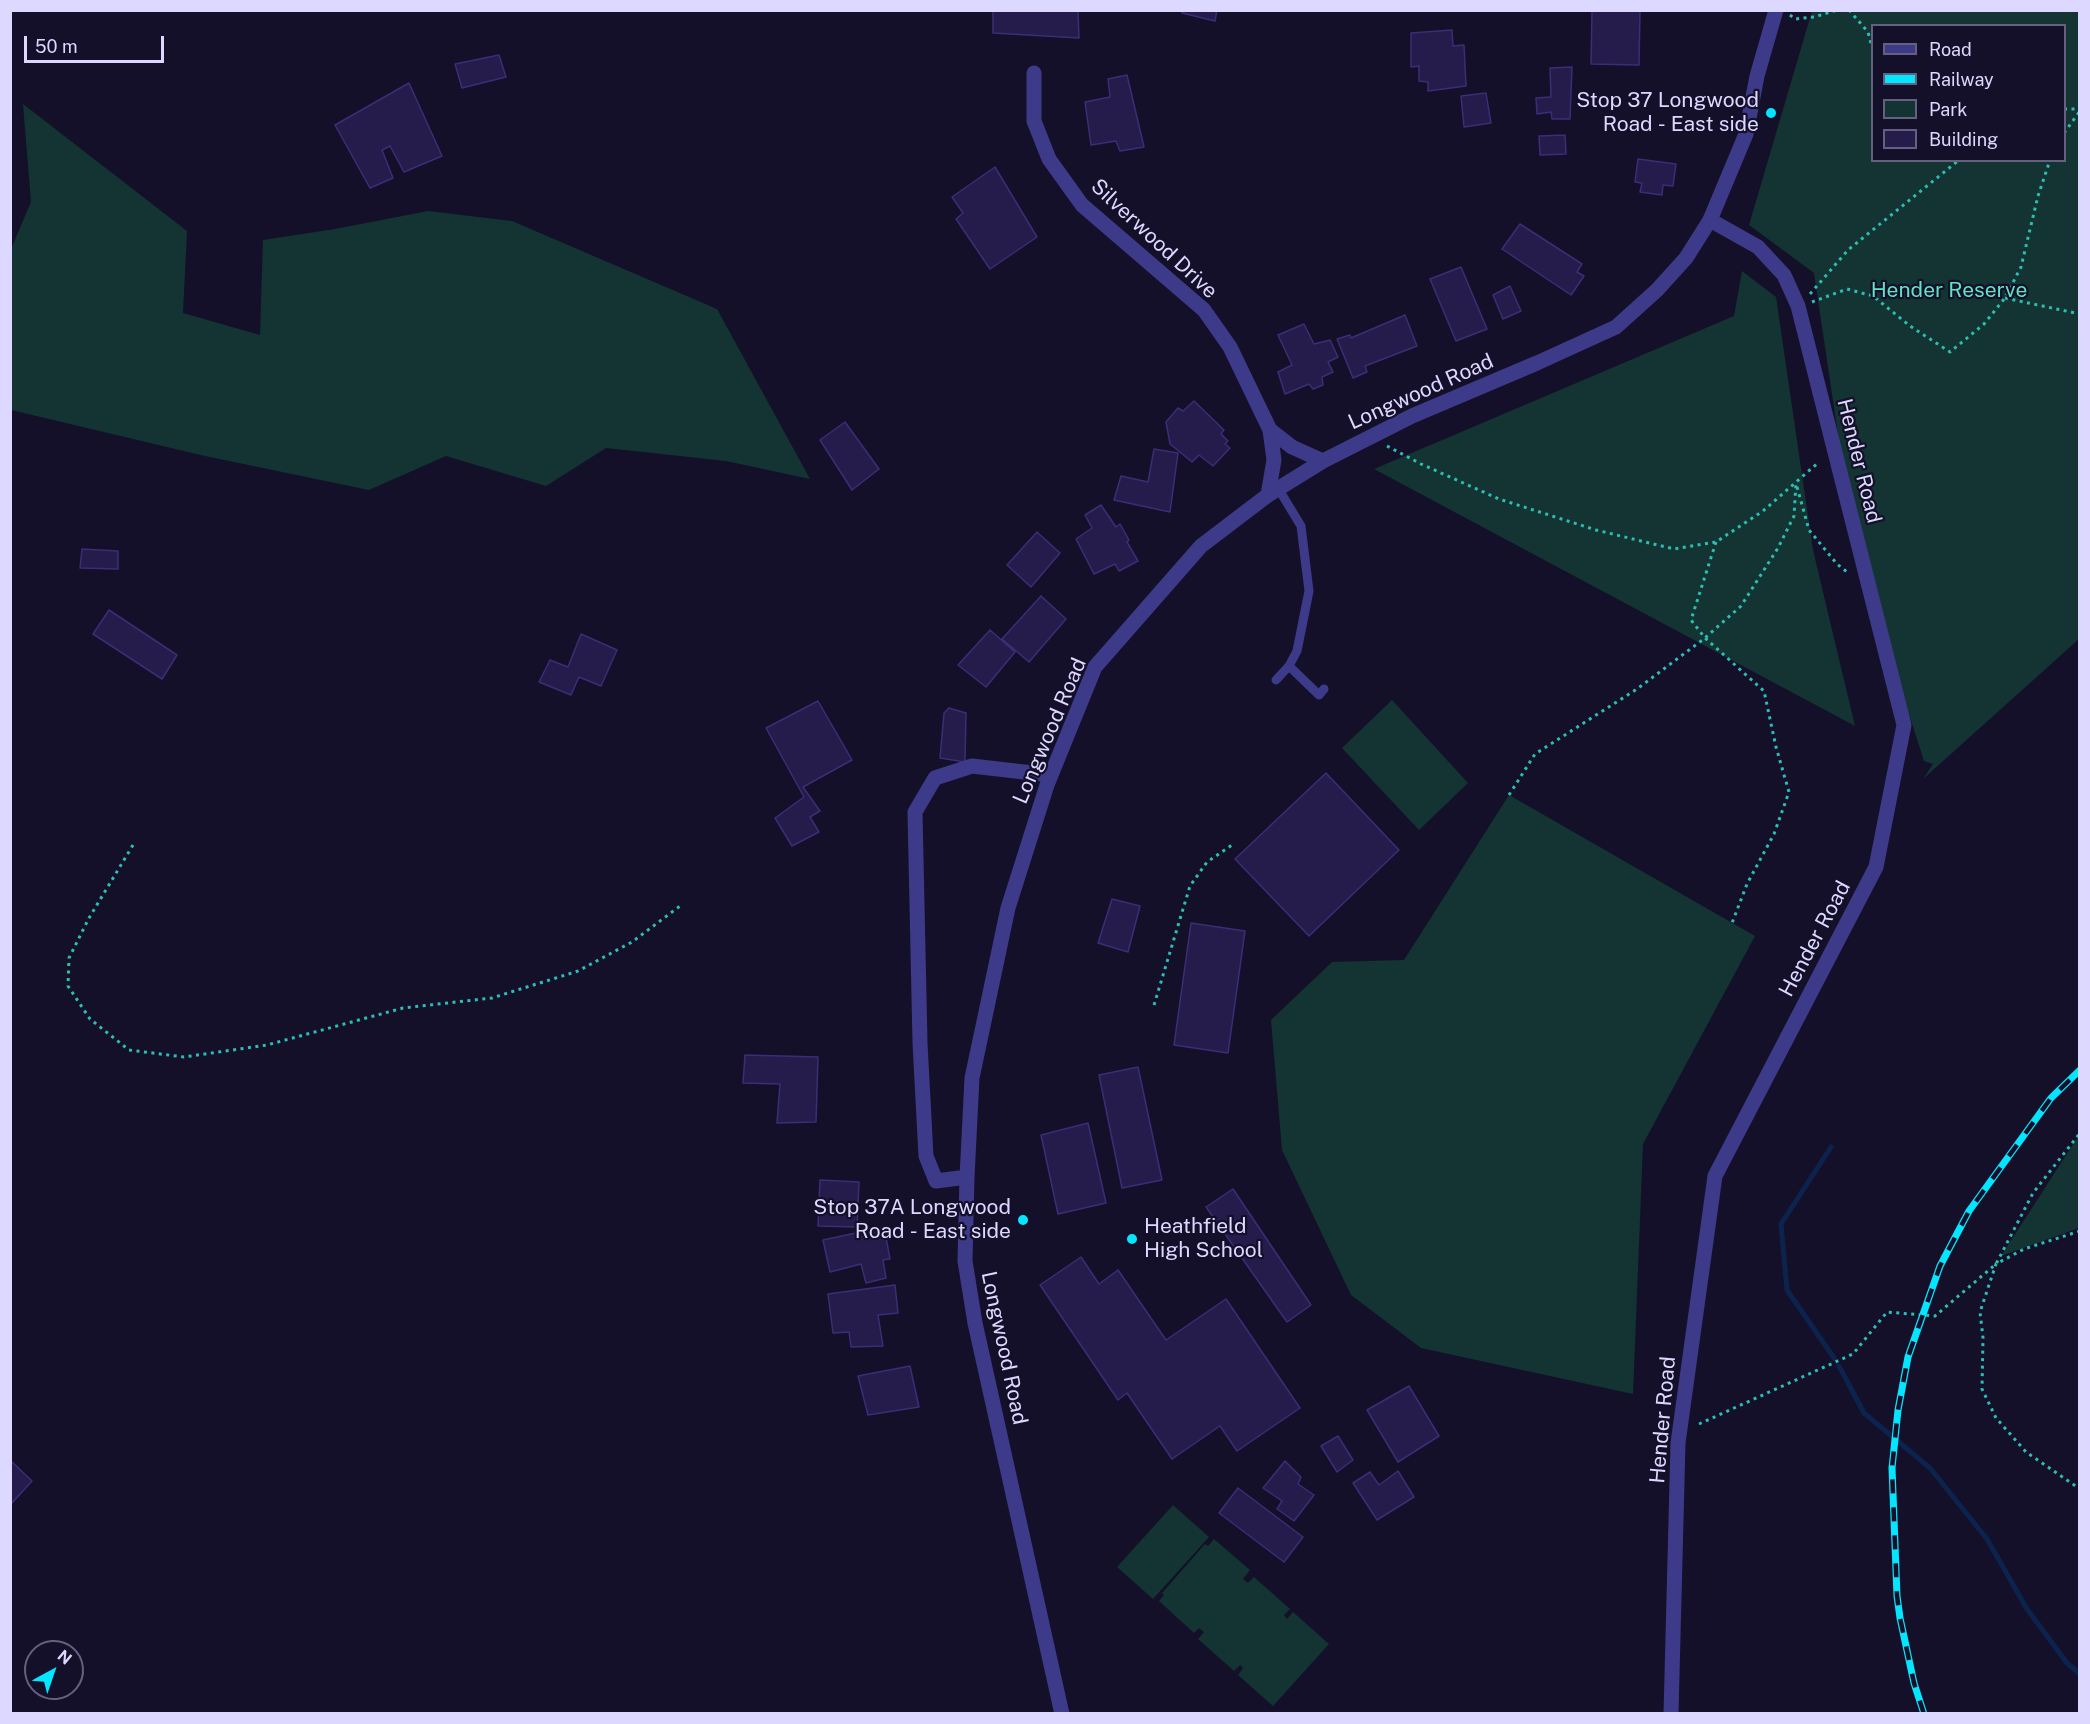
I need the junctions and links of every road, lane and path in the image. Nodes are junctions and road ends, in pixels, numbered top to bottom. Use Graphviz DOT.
graph roads {
  1 [pos="1776,10"];
  2 [pos="1783,10"];
  3 [pos="1837,10"];
  4 [pos="1849,10"];
  5 [pos="1871,43"];
  6 [pos="1034,73"];
  7 [pos="2079,110"];
  8 [pos="2066,130"];
  9 [pos="1957,162"];
  10 [pos="2049,162"];
  11 [pos="1710,220"];
  12 [pos="2005,298"];
  13 [pos="1798,306"];
  14 [pos="2079,314"];
  15 [pos="1270,430"];
  16 [pos="1369,437"];
  17 [pos="1834,449"];
  18 [pos="1323,461"];
  19 [pos="1796,483"];
  20 [pos="1273,492"];
  21 [pos="1716,542"];
  22 [pos="1870,590"];
  23 [pos="1705,638"];
  24 [pos="1289,666"];
  25 [pos="1276,680"];
  26 [pos="1324,689"];
  27 [pos="1050,776"];
  28 [pos="1509,795"];
  29 [pos="133,845"];
  30 [pos="1232,846"];
  31 [pos="680,906"];
  32 [pos="1732,923"];
  33 [pos="1154,1005"];
  34 [pos="2079,1133"];
  35 [pos="967,1176"];
  36 [pos="2079,1232"];
  37 [pos="1996,1264"];
  38 [pos="1678,1443"];
  39 [pos="2079,1489"];
  40 [pos="1062,1713"];
  41 [pos="1671,1713"];
  1 -- 11 [label="street, Longwood Road"];
  2 -- 3 [label="path"];
  4 -- 5 [label="path"];
  6 -- 15 [label="street, Silverwood Drive"];
  7 -- 8 [label="path"];
  9 -- 13 [label="path"];
  10 -- 12 [label="path"];
  11 -- 13 [label="street, Hender Road"];
  11 -- 16 [label="street, Longwood Road"];
  12 -- 13 [label="path"];
  12 -- 14 [label="path"];
  13 -- 17 [label="street, Hender Road"];
  15 -- 18 [label="street, Silverwood Drive"];
  15 -- 20 [label="street, Silverwood Drive"];
  16 -- 18 [label="street, Longwood Road"];
  16 -- 21 [label="path"];
  17 -- 19 [label="path"];
  17 -- 22 [label="street, Hender Road"];
  18 -- 20 [label="street, Longwood Road"];
  19 -- 21 [label="path"];
  19 -- 22 [label="path"];
  19 -- 23 [label="path"];
  20 -- 24 [label="lane"];
  20 -- 27 [label="street, Longwood Road"];
  21 -- 23 [label="path"];
  22 -- 38 [label="street, Hender Road"];
  23 -- 28 [label="path"];
  23 -- 32 [label="path"];
  24 -- 25 [label="lane"];
  24 -- 26 [label="lane"];
  27 -- 35 [label="street, Longwood Road"];
  27 -- 35 [label="street"];
  29 -- 31 [label="path"];
  30 -- 33 [label="path"];
  34 -- 37 [label="path"];
  35 -- 40 [label="street, Longwood Road"];
  36 -- 37 [label="path"];
  37 -- 38 [label="path"];
  37 -- 39 [label="path"];
  38 -- 41 [label="street, Hender Road"];
}
